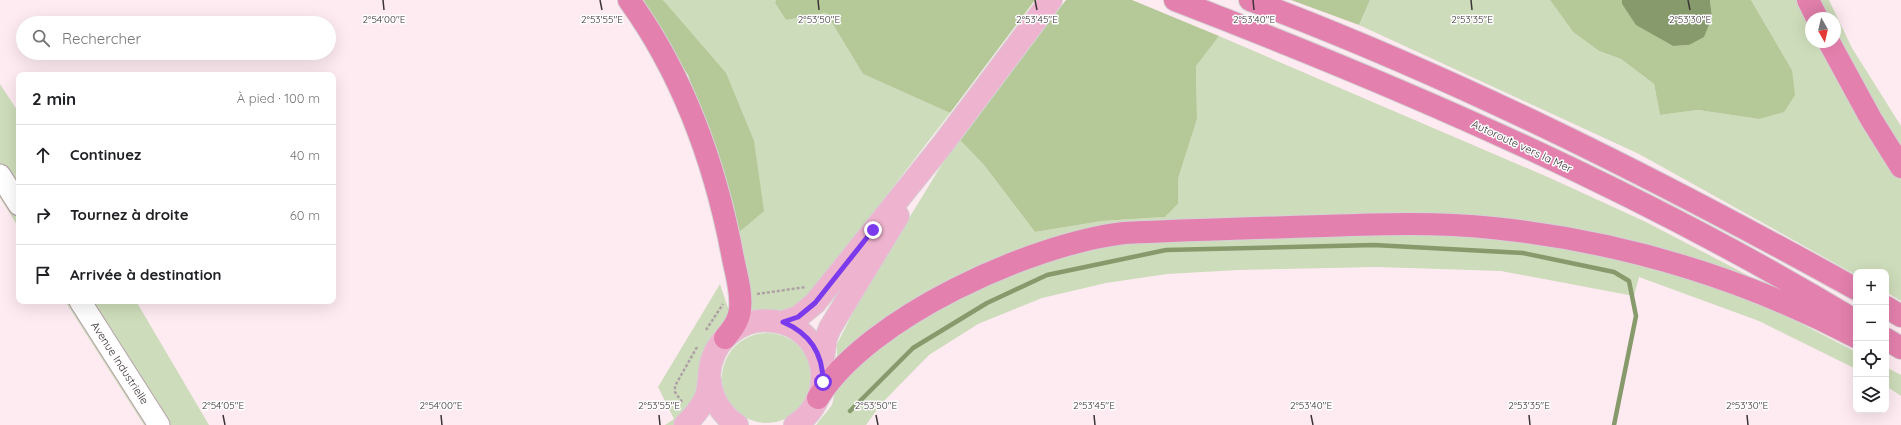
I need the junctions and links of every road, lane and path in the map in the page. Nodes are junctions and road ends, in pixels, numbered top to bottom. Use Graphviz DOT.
graph roads {
  1 [pos="629,0"];
  2 [pos="1051,0"];
  3 [pos="1175,0"];
  4 [pos="1250,0"];
  5 [pos="1808,0"];
  6 [pos="1814,12"];
  7 [pos="1832,48"];
  8 [pos="943,144"];
  9 [pos="1901,167"];
  10 [pos="0,175"];
  11 [pos="16,200"];
  12 [pos="1853,287"];
  13 [pos="82,304"];
  14 [pos="1889,309"];
  15 [pos="1901,316"];
  16 [pos="1853,319"];
  17 [pos="783,322"];
  18 [pos="1853,336"];
  19 [pos="725,338"];
  20 [pos="1889,341"];
  21 [pos="1901,348"];
  22 [pos="1889,354"];
  23 [pos="1901,361"];
  24 [pos="822,364"];
  25 [pos="710,380"];
  26 [pos="818,398"];
  27 [pos="160,425"];
  28 [pos="685,425"];
  29 [pos="737,425"];
  30 [pos="795,425"];
  1 -- 19 [label="highway"];
  2 -- 8 [label="main road"];
  3 -- 16 [label="highway, Autoroute vers la Mer"];
  4 -- 12 [label="highway"];
  5 -- 6 [label="highway"];
  7 -- 9 [label="highway"];
  8 -- 17 [label="main road"];
  8 -- 24 [label="main road"];
  10 -- 11 [label="street"];
  13 -- 27 [label="street, Avenue Industrielle"];
  14 -- 15 [label="highway"];
  17 -- 19 [label="main road"];
  17 -- 24 [label="main road"];
  18 -- 26 [label="highway"];
  19 -- 25 [label="main road"];
  20 -- 21 [label="highway"];
  22 -- 23 [label="highway"];
  24 -- 26 [label="main road"];
  25 -- 28 [label="main road"];
  25 -- 29 [label="main road"];
  26 -- 30 [label="main road"];
}
